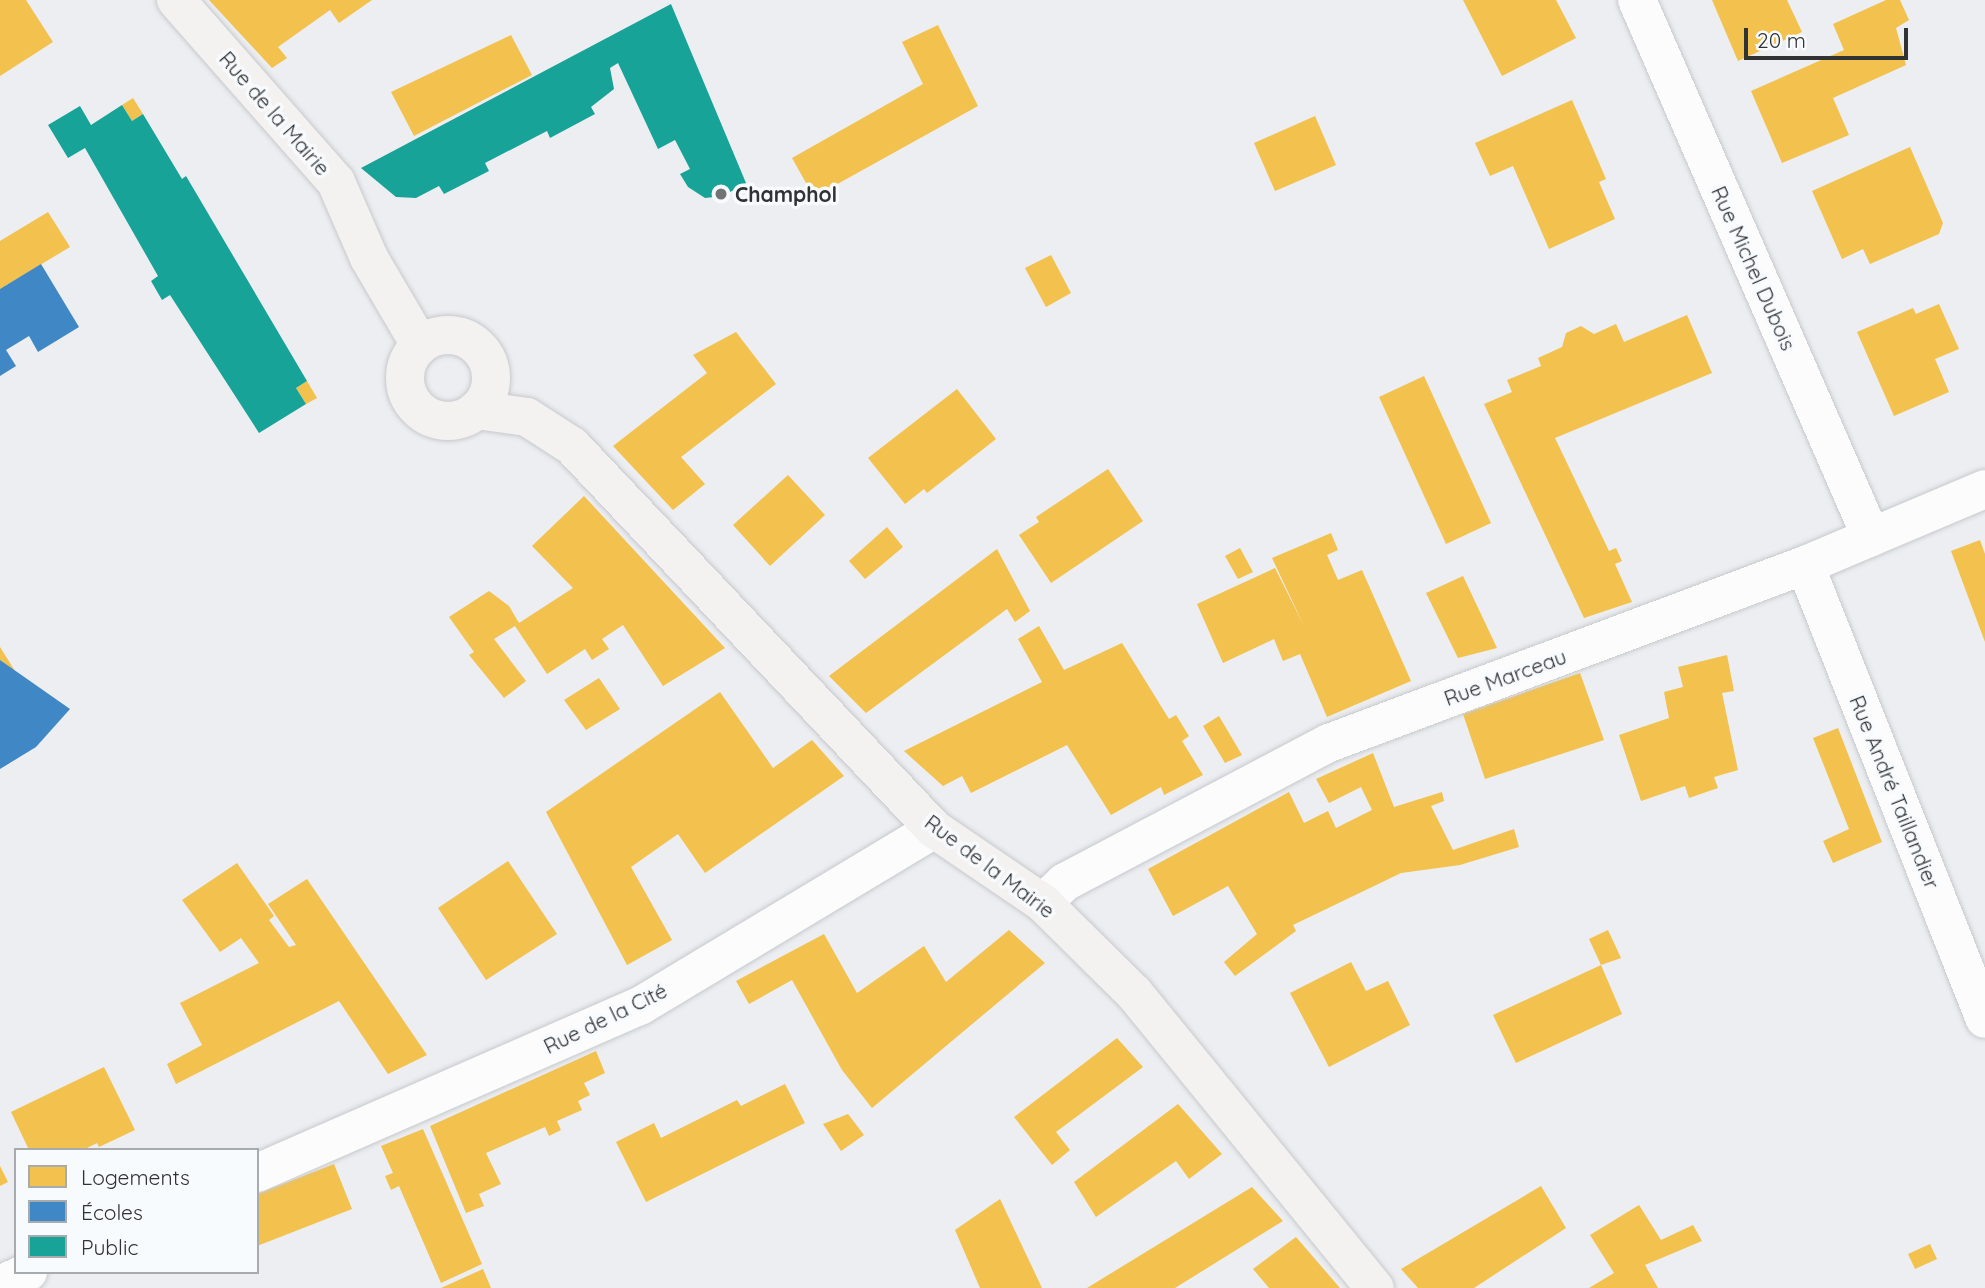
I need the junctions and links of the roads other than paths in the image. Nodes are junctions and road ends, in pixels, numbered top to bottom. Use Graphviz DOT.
graph roads {
  1 [pos="176,0"];
  2 [pos="1637,0"];
  3 [pos="420,345"];
  4 [pos="476,411"];
  5 [pos="1985,488"];
  6 [pos="1871,537"];
  7 [pos="1805,565"];
  8 [pos="934,829"];
  9 [pos="1043,903"];
  10 [pos="1985,1018"];
  11 [pos="259,1172"];
  12 [pos="24,1274"];
  13 [pos="0,1285"];
  14 [pos="1375,1288"];
  1 -- 3 [label="street, Rue de la Mairie"];
  2 -- 6 [label="street, Rue Michel Dubois"];
  3 -- 4 [label="street"];
  3 -- 4 [label="street"];
  4 -- 8 [label="street, Rue de la Mairie"];
  5 -- 6 [label="street, Rue Marceau"];
  6 -- 7 [label="street, Rue Marceau"];
  7 -- 9 [label="street, Rue Marceau"];
  7 -- 10 [label="street, Rue André Taillandier"];
  8 -- 9 [label="street, Rue de la Mairie"];
  8 -- 11 [label="street, Rue de la Cité"];
  9 -- 14 [label="street, Rue de la Mairie"];
  12 -- 13 [label="street"];
}
